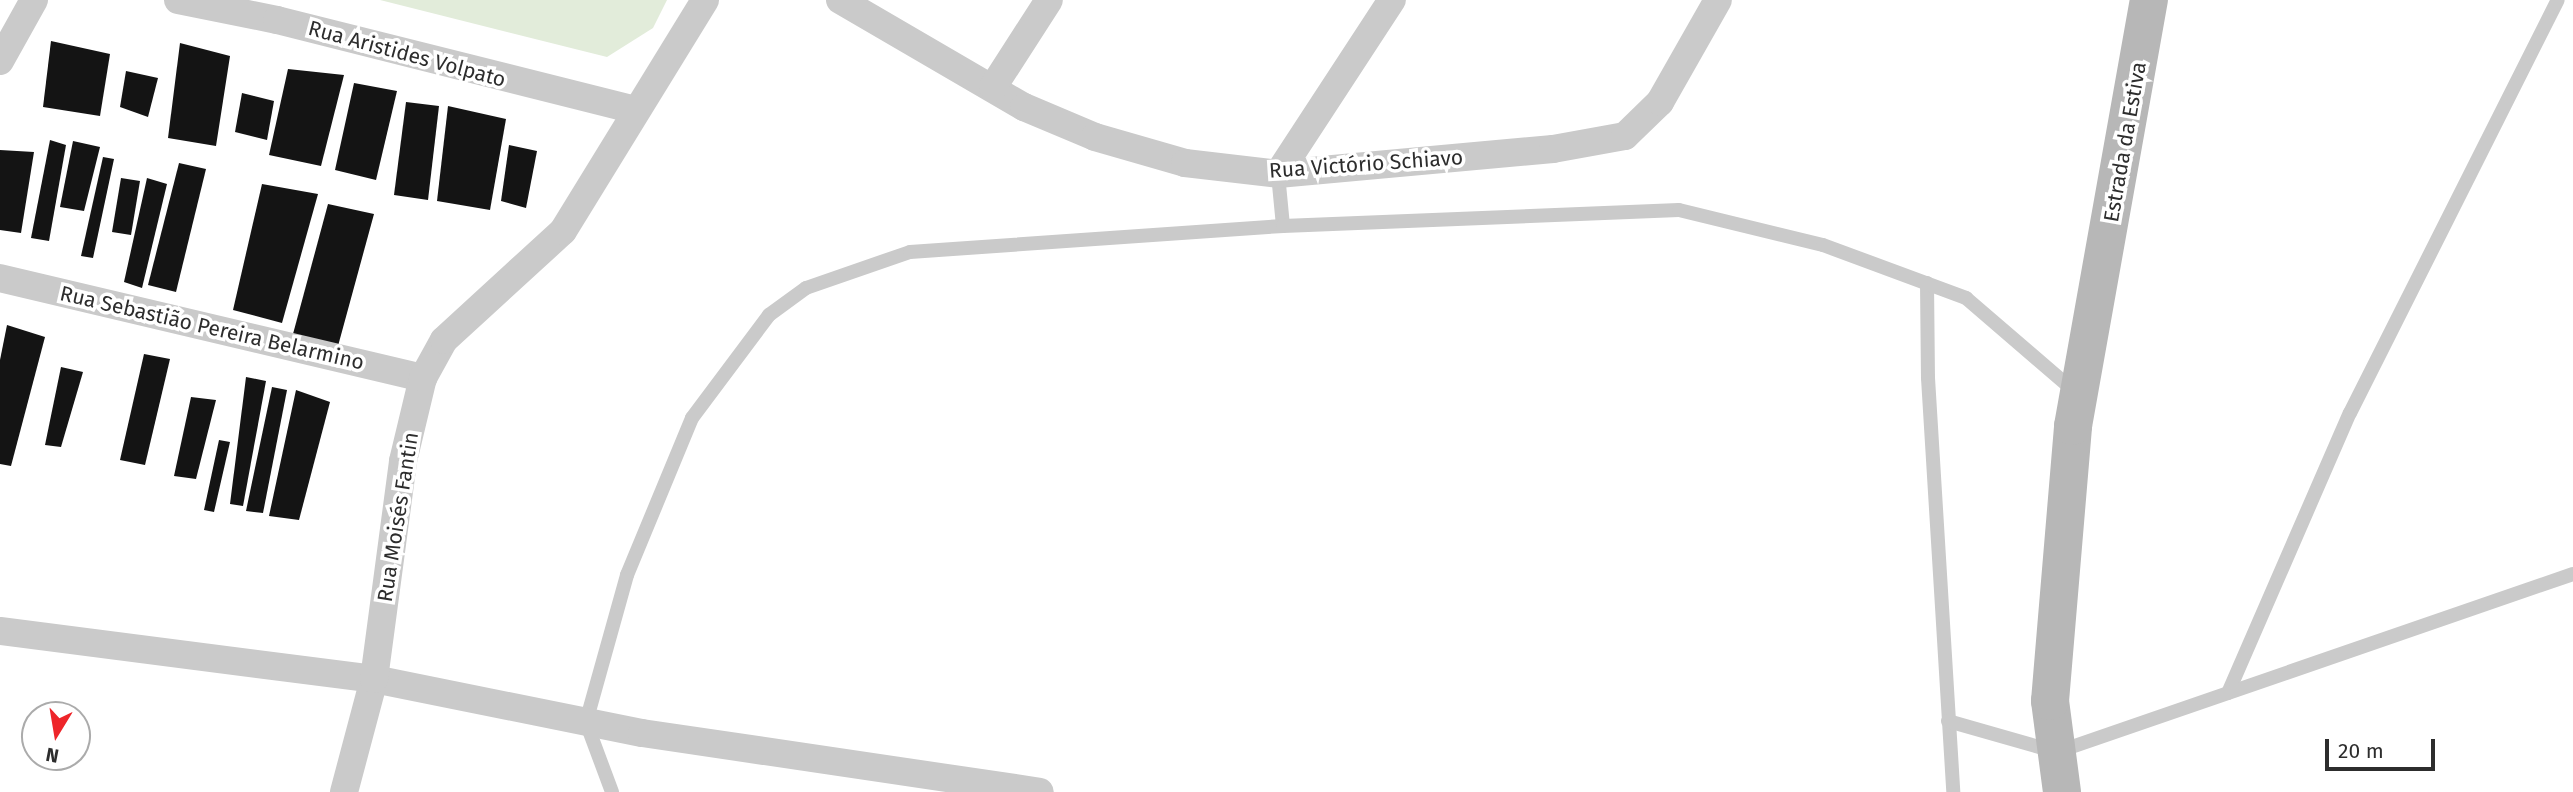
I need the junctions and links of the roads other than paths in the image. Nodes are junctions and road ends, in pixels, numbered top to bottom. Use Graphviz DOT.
graph roads {
  1 [pos="34,0"];
  2 [pos="178,0"];
  3 [pos="705,0"];
  4 [pos="841,0"];
  5 [pos="1049,0"];
  6 [pos="1392,0"];
  7 [pos="1718,0"];
  8 [pos="2558,0"];
  9 [pos="2146,2"];
  10 [pos="0,61"];
  11 [pos="993,87"];
  12 [pos="636,110"];
  13 [pos="1278,174"];
  14 [pos="1283,226"];
  15 [pos="0,278"];
  16 [pos="1927,283"];
  17 [pos="424,378"];
  18 [pos="2079,395"];
  19 [pos="2573,574"];
  20 [pos="0,632"];
  21 [pos="374,679"];
  22 [pos="2228,692"];
  23 [pos="1948,721"];
  24 [pos="586,722"];
  25 [pos="2057,752"];
  26 [pos="344,792"];
  27 [pos="612,792"];
  28 [pos="1041,792"];
  29 [pos="1953,792"];
  30 [pos="2062,792"];
  1 -- 10 [label="street"];
  2 -- 12 [label="street, Rua Aristides Volpato"];
  3 -- 12 [label="street, Rua Moisés Fantin"];
  4 -- 11 [label="street, Rua Victório Schiavo"];
  5 -- 11 [label="street"];
  6 -- 13 [label="street"];
  7 -- 13 [label="street, Rua Victório Schiavo"];
  8 -- 22 [label="lane"];
  9 -- 18 [label="street, Estrada da Estiva"];
  11 -- 13 [label="street, Rua Victório Schiavo"];
  12 -- 17 [label="street, Rua Moisés Fantin"];
  13 -- 14 [label="lane"];
  14 -- 16 [label="lane"];
  14 -- 24 [label="lane"];
  15 -- 17 [label="street, Rua Sebastião Pereira Belarmino"];
  16 -- 18 [label="lane"];
  16 -- 23 [label="lane"];
  17 -- 21 [label="street, Rua Moisés Fantin"];
  18 -- 25 [label="street, Estrada da Estiva"];
  19 -- 22 [label="lane"];
  20 -- 21 [label="street"];
  21 -- 24 [label="street"];
  21 -- 26 [label="street, Rua Moisés Fantin"];
  22 -- 25 [label="lane"];
  23 -- 25 [label="lane"];
  23 -- 29 [label="lane"];
  24 -- 27 [label="lane"];
  24 -- 28 [label="street"];
  25 -- 30 [label="street, Estrada da Estiva"];
}
